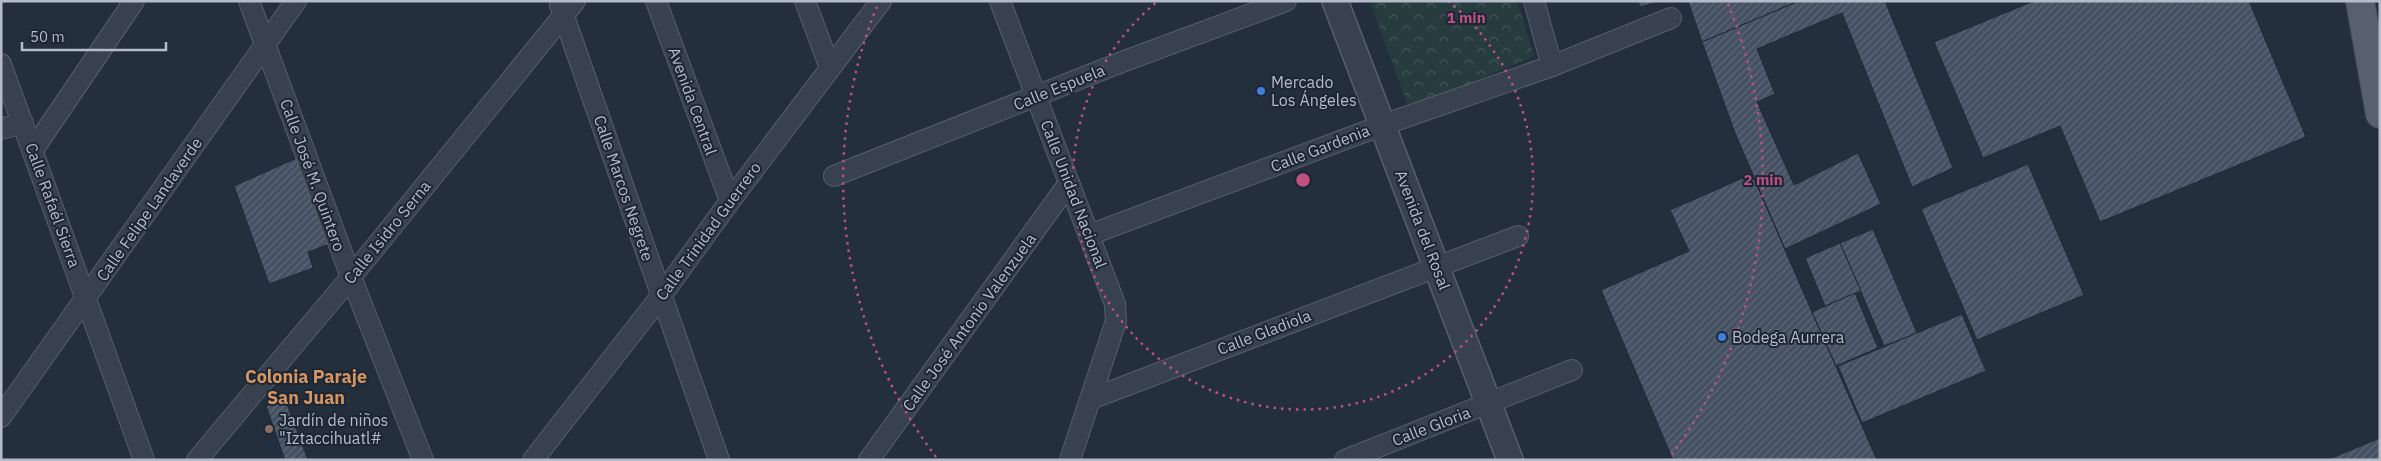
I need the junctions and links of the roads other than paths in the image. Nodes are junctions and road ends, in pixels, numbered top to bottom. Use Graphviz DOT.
graph roads {
  1 [pos="134,1"];
  2 [pos="249,1"];
  3 [pos="296,1"];
  4 [pos="656,1"];
  5 [pos="805,1"];
  6 [pos="881,1"];
  7 [pos="1000,1"];
  8 [pos="1286,1"];
  9 [pos="1335,1"];
  10 [pos="1534,1"];
  11 [pos="2360,1"];
  12 [pos="566,6"];
  13 [pos="1671,18"];
  14 [pos="265,44"];
  15 [pos="1,64"];
  16 [pos="1552,66"];
  17 [pos="830,68"];
  18 [pos="1036,96"];
  19 [pos="2380,114"];
  20 [pos="23,123"];
  21 [pos="1383,125"];
  22 [pos="1,129"];
  23 [pos="33,150"];
  24 [pos="834,176"];
  25 [pos="1069,183"];
  26 [pos="730,201"];
  27 [pos="1089,235"];
  28 [pos="1518,236"];
  29 [pos="1437,266"];
  30 [pos="351,277"];
  31 [pos="661,296"];
  32 [pos="86,298"];
  33 [pos="1572,370"];
  34 [pos="1091,399"];
  35 [pos="1489,404"];
  36 [pos="1,417"];
  37 [pos="144,460"];
  38 [pos="197,460"];
  39 [pos="423,460"];
  40 [pos="533,460"];
  41 [pos="719,460"];
  42 [pos="869,460"];
  43 [pos="1070,460"];
  44 [pos="1345,460"];
  45 [pos="1510,460"];
  1 -- 23 [label="street"];
  2 -- 14 [label="street, Calle José M. Quintero"];
  3 -- 14 [label="street, Calle Felipe Landaverde"];
  4 -- 26 [label="street, Avenida Central"];
  5 -- 17 [label="street"];
  6 -- 17 [label="street, Calle Trinidad Guerrero"];
  7 -- 18 [label="street, Calle Unidad Nacional"];
  8 -- 18 [label="street, Calle Espuela"];
  9 -- 21 [label="street, Avenida del Rosal"];
  10 -- 16 [label="street"];
  11 -- 19 [label="main road"];
  12 -- 30 [label="street, Calle Isidro Serna"];
  12 -- 31 [label="street, Calle Marcos Negrete"];
  13 -- 16 [label="street, Calle Gardenia"];
  14 -- 30 [label="street, Calle José M. Quintero"];
  14 -- 32 [label="street, Calle Felipe Landaverde"];
  15 -- 20 [label="street, Calle Rafaél Sierra"];
  16 -- 21 [label="street, Calle Gardenia"];
  17 -- 26 [label="street, Calle Trinidad Guerrero"];
  18 -- 24 [label="street, Calle Espuela"];
  18 -- 25 [label="street, Calle Unidad Nacional"];
  20 -- 22 [label="street"];
  20 -- 23 [label="street, Calle Rafaél Sierra"];
  21 -- 27 [label="street, Calle Gardenia"];
  21 -- 29 [label="street, Avenida del Rosal"];
  23 -- 32 [label="street, Calle Rafaél Sierra"];
  25 -- 27 [label="street, Calle Unidad Nacional"];
  25 -- 42 [label="street, Calle José Antonio Valenzuela"];
  26 -- 31 [label="street, Calle Trinidad Guerrero"];
  27 -- 34 [label="street, Calle Unidad Nacional"];
  28 -- 29 [label="street, Calle Gladiola"];
  29 -- 34 [label="street, Calle Gladiola"];
  29 -- 35 [label="street, Avenida del Rosal"];
  30 -- 38 [label="street, Calle Isidro Serna"];
  30 -- 39 [label="street, Calle José M. Quintero"];
  31 -- 40 [label="street, Calle Trinidad Guerrero"];
  31 -- 41 [label="street, Calle Marcos Negrete"];
  32 -- 36 [label="street, Calle Felipe Landaverde"];
  32 -- 37 [label="street, Calle Rafaél Sierra"];
  33 -- 35 [label="street, Calle Gloria"];
  34 -- 43 [label="street"];
  35 -- 44 [label="street, Calle Gloria"];
  35 -- 45 [label="street, Avenida del Rosal"];
}
